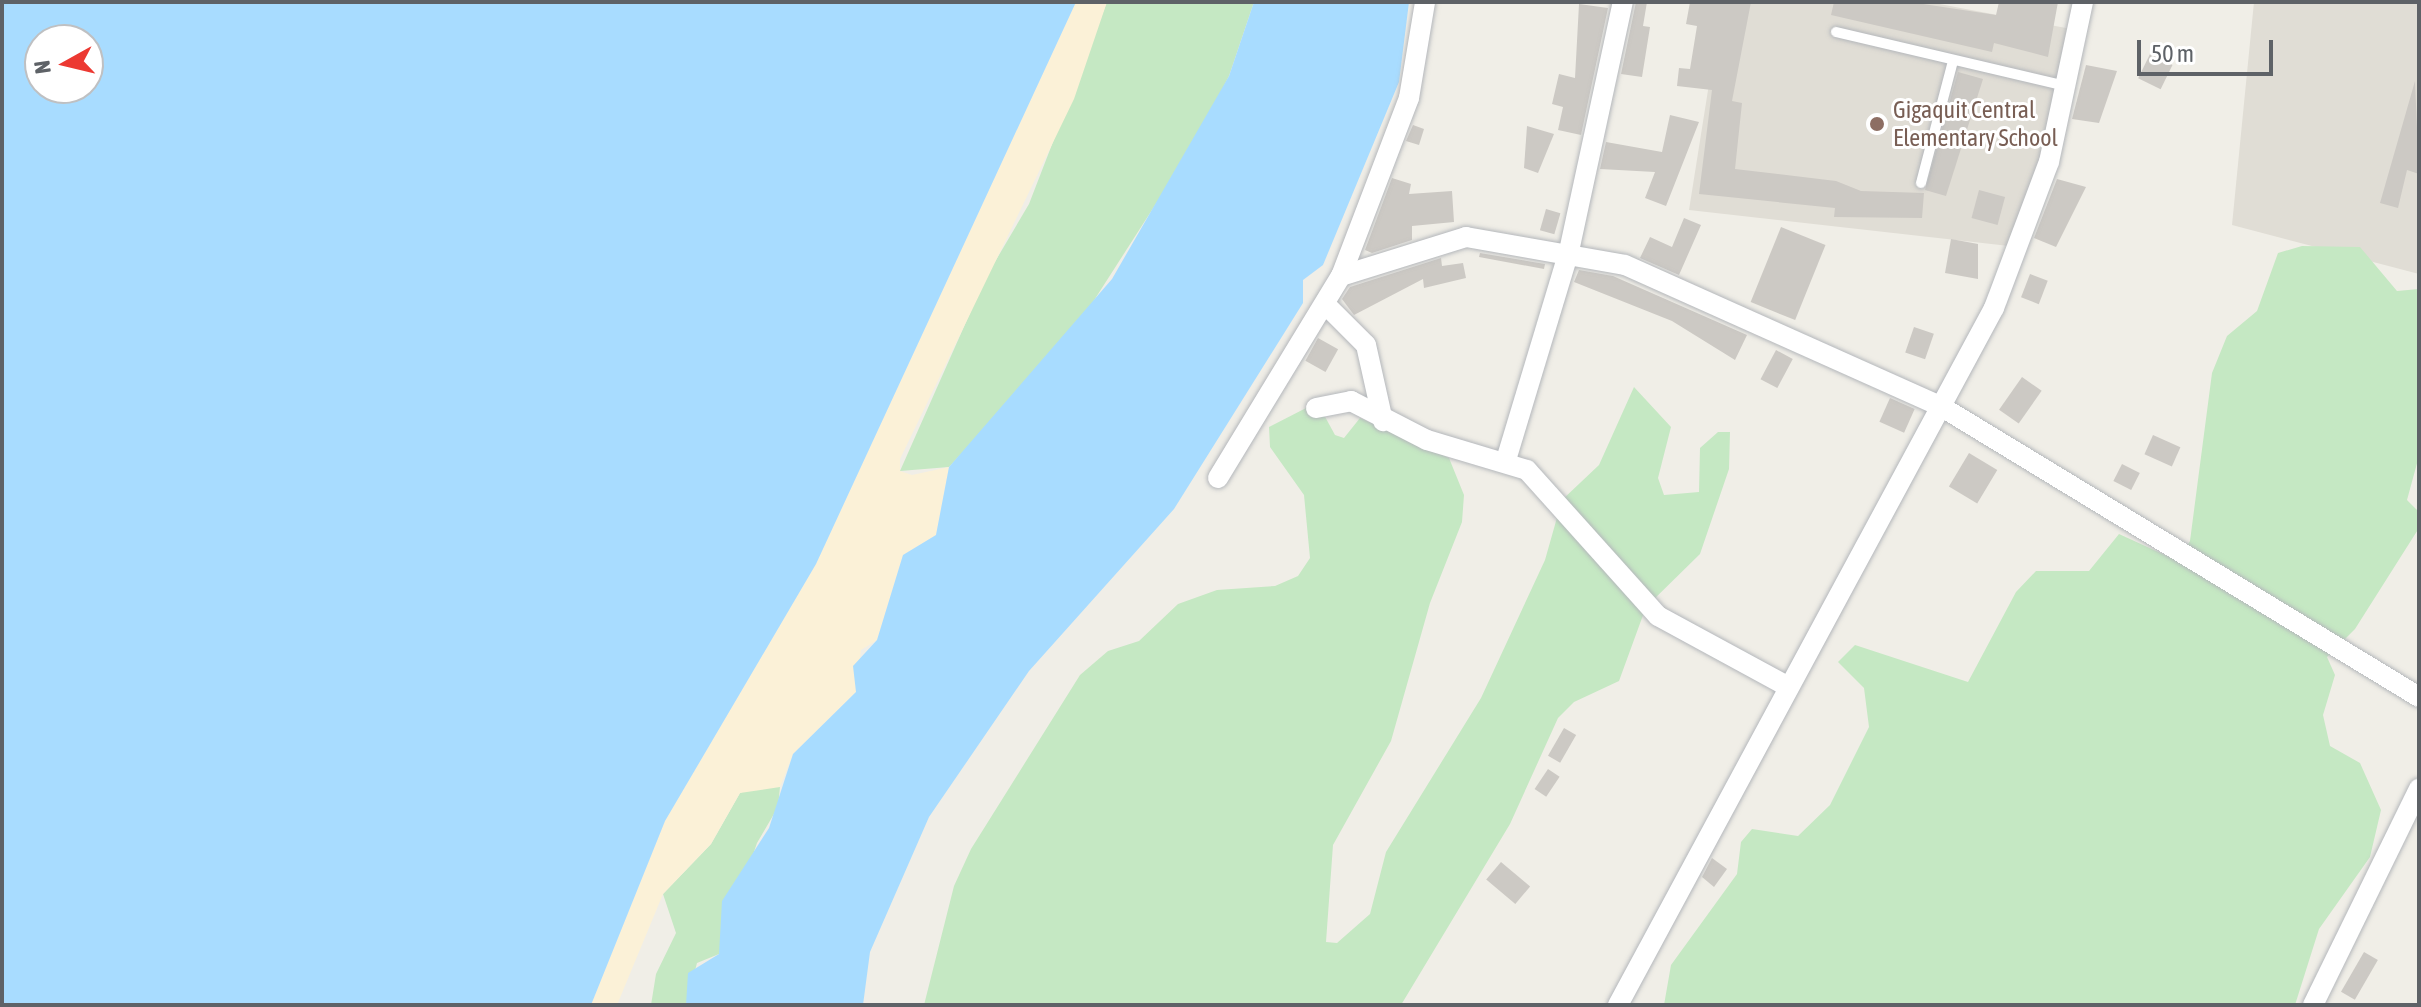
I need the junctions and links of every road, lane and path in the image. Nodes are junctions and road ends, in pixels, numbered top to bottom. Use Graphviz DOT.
graph roads {
  1 [pos="1425,2"];
  2 [pos="1623,2"];
  3 [pos="2083,2"];
  4 [pos="1836,32"];
  5 [pos="1953,61"];
  6 [pos="2068,87"];
  7 [pos="1921,183"];
  8 [pos="1569,251"];
  9 [pos="1341,276"];
  10 [pos="1327,306"];
  11 [pos="1942,407"];
  12 [pos="1316,408"];
  13 [pos="1383,421"];
  14 [pos="1506,460"];
  15 [pos="1218,478"];
  16 [pos="1789,687"];
  17 [pos="2419,697"];
  18 [pos="2419,789"];
  19 [pos="1618,1005"];
  20 [pos="2313,1005"];
  1 -- 9 [label="street"];
  2 -- 8 [label="street"];
  3 -- 6 [label="street"];
  4 -- 5 [label="lane"];
  5 -- 6 [label="lane"];
  5 -- 7 [label="lane"];
  6 -- 11 [label="street"];
  8 -- 9 [label="street"];
  8 -- 11 [label="street"];
  8 -- 14 [label="street"];
  9 -- 10 [label="street"];
  10 -- 13 [label="street"];
  10 -- 15 [label="street"];
  11 -- 16 [label="street"];
  11 -- 17 [label="street"];
  12 -- 13 [label="street"];
  13 -- 14 [label="street"];
  14 -- 16 [label="street"];
  16 -- 19 [label="street"];
  18 -- 20 [label="street"];
}
